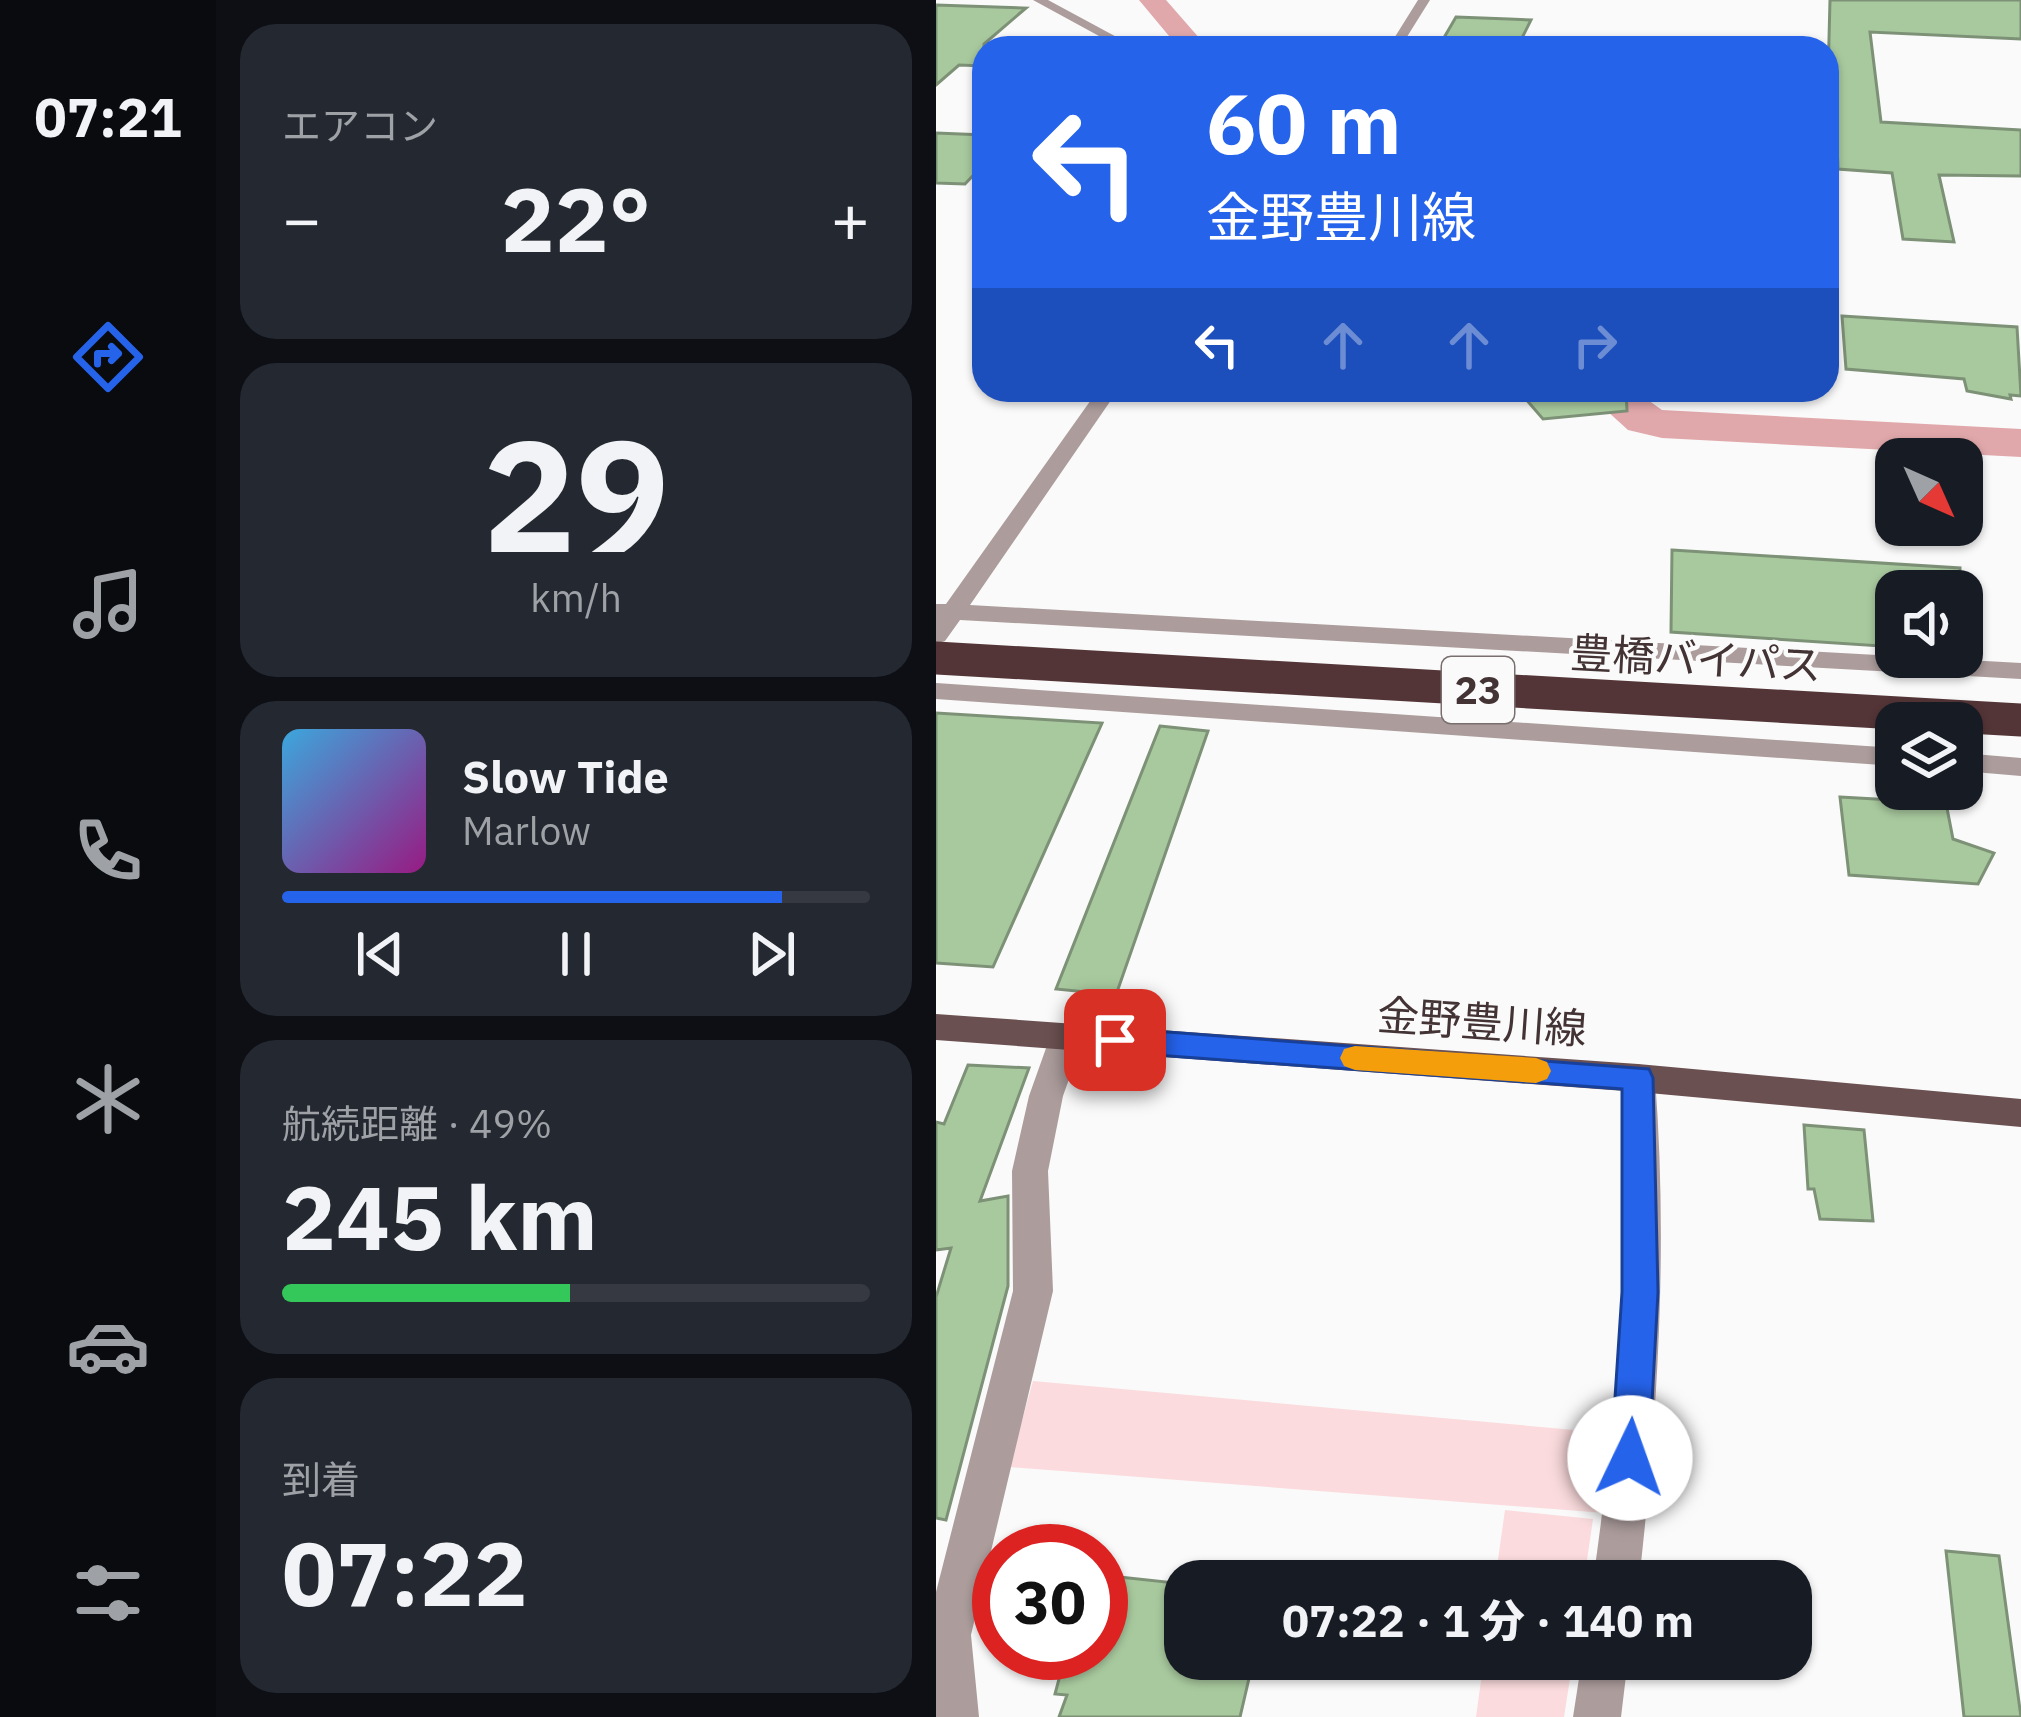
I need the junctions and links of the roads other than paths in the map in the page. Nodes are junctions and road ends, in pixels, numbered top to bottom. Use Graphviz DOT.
graph roads {
  1 [pos="1039,0"];
  2 [pos="1424,0"];
  3 [pos="1108,36"];
  4 [pos="1402,36"];
  5 [pos="1099,402"];
  6 [pos="944,611"];
  7 [pos="936,636"];
  8 [pos="1651,652"];
  9 [pos="936,658"];
  10 [pos="936,670"];
  11 [pos="2021,671"];
  12 [pos="936,691"];
  13 [pos="2021,720"];
  14 [pos="1875,727"];
  15 [pos="1648,736"];
  16 [pos="1875,755"];
  17 [pos="1983,764"];
  18 [pos="2021,767"];
  19 [pos="936,1027"];
  20 [pos="1067,1036"];
  21 [pos="1637,1078"];
  22 [pos="2021,1113"];
  23 [pos="1619,1560"];
  24 [pos="942,1634"];
  25 [pos="1602,1680"];
  26 [pos="955,1717"];
  27 [pos="1597,1717"];
  1 -- 3 [label="street"];
  2 -- 4 [label="street"];
  5 -- 6 [label="street"];
  6 -- 7 [label="street"];
  6 -- 8 [label="street"];
  8 -- 11 [label="street"];
  8 -- 15 [label="street"];
  9 -- 13 [label="highway, 豊橋バイパス / 23, bridge"];
  10 -- 14 [label="highway, 豊橋バイパス / 23"];
  12 -- 15 [label="street"];
  15 -- 16 [label="street"];
  17 -- 18 [label="street"];
  19 -- 20 [label="main road, 金野豊川線"];
  20 -- 21 [label="main road, 金野豊川線"];
  20 -- 24 [label="street"];
  21 -- 22 [label="main road, 金野豊川線"];
  21 -- 23 [label="street"];
  24 -- 26 [label="street"];
  25 -- 27 [label="street"];
}
